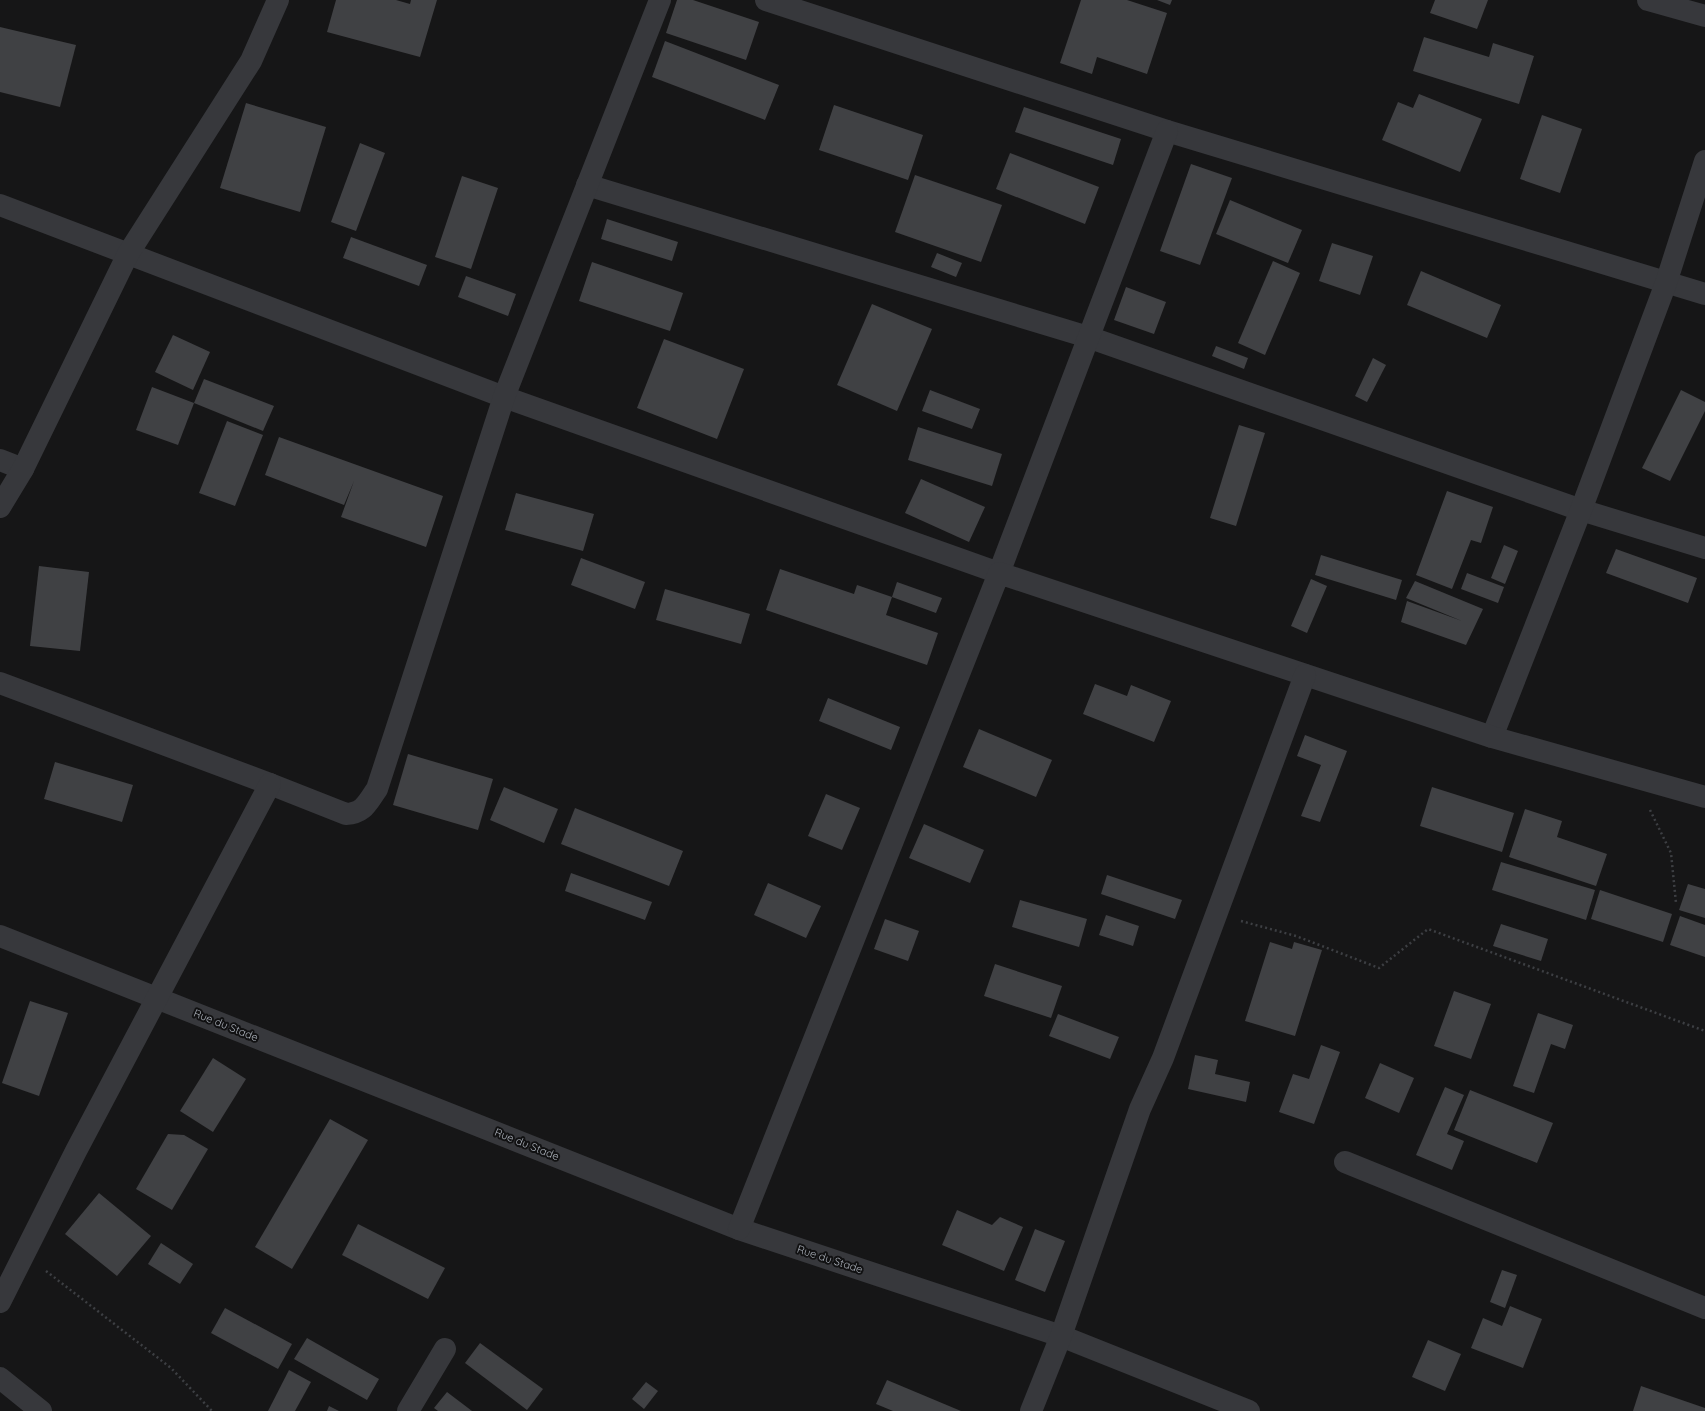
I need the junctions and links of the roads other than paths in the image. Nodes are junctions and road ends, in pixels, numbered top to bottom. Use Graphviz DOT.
graph roads {
  1 [pos="278,0"];
  2 [pos="660,0"];
  3 [pos="766,0"];
  4 [pos="1648,0"];
  5 [pos="1705,16"];
  6 [pos="1167,131"];
  7 [pos="1705,161"];
  8 [pos="587,185"];
  9 [pos="0,205"];
  10 [pos="128,254"];
  11 [pos="1666,283"];
  12 [pos="1705,294"];
  13 [pos="1088,337"];
  14 [pos="504,397"];
  15 [pos="0,460"];
  16 [pos="23,469"];
  17 [pos="0,507"];
  18 [pos="1581,510"];
  19 [pos="1705,548"];
  20 [pos="998,573"];
  21 [pos="1305,675"];
  22 [pos="0,683"];
  23 [pos="1492,737"];
  24 [pos="270,784"];
  25 [pos="1705,797"];
  26 [pos="0,936"];
  27 [pos="158,998"];
  28 [pos="1345,1162"];
  29 [pos="739,1229"];
  30 [pos="0,1302"];
  31 [pos="1705,1308"];
  32 [pos="1061,1336"];
  33 [pos="445,1349"];
  34 [pos="0,1378"];
  35 [pos="41,1411"];
  36 [pos="408,1411"];
  37 [pos="1031,1411"];
  38 [pos="1250,1411"];
  1 -- 10 [label="street"];
  2 -- 8 [label="street"];
  3 -- 6 [label="street"];
  4 -- 5 [label="street"];
  6 -- 11 [label="street"];
  6 -- 13 [label="street"];
  7 -- 11 [label="street"];
  8 -- 13 [label="street"];
  8 -- 14 [label="street"];
  9 -- 10 [label="street"];
  10 -- 14 [label="street"];
  10 -- 16 [label="street"];
  11 -- 12 [label="street"];
  11 -- 18 [label="street"];
  13 -- 18 [label="street"];
  13 -- 20 [label="street"];
  14 -- 20 [label="street"];
  14 -- 24 [label="street"];
  15 -- 16 [label="street"];
  16 -- 17 [label="street"];
  18 -- 19 [label="street"];
  18 -- 23 [label="street"];
  20 -- 21 [label="street"];
  20 -- 29 [label="street"];
  21 -- 23 [label="street"];
  21 -- 32 [label="street"];
  22 -- 24 [label="street"];
  23 -- 25 [label="street"];
  24 -- 27 [label="street"];
  26 -- 27 [label="street, Rue du Stade"];
  27 -- 29 [label="street, Rue du Stade"];
  27 -- 30 [label="street"];
  28 -- 31 [label="street"];
  29 -- 32 [label="street, Rue du Stade"];
  32 -- 37 [label="street"];
  32 -- 38 [label="street, Rue du Stade"];
  33 -- 36 [label="street"];
  34 -- 35 [label="street"];
}
